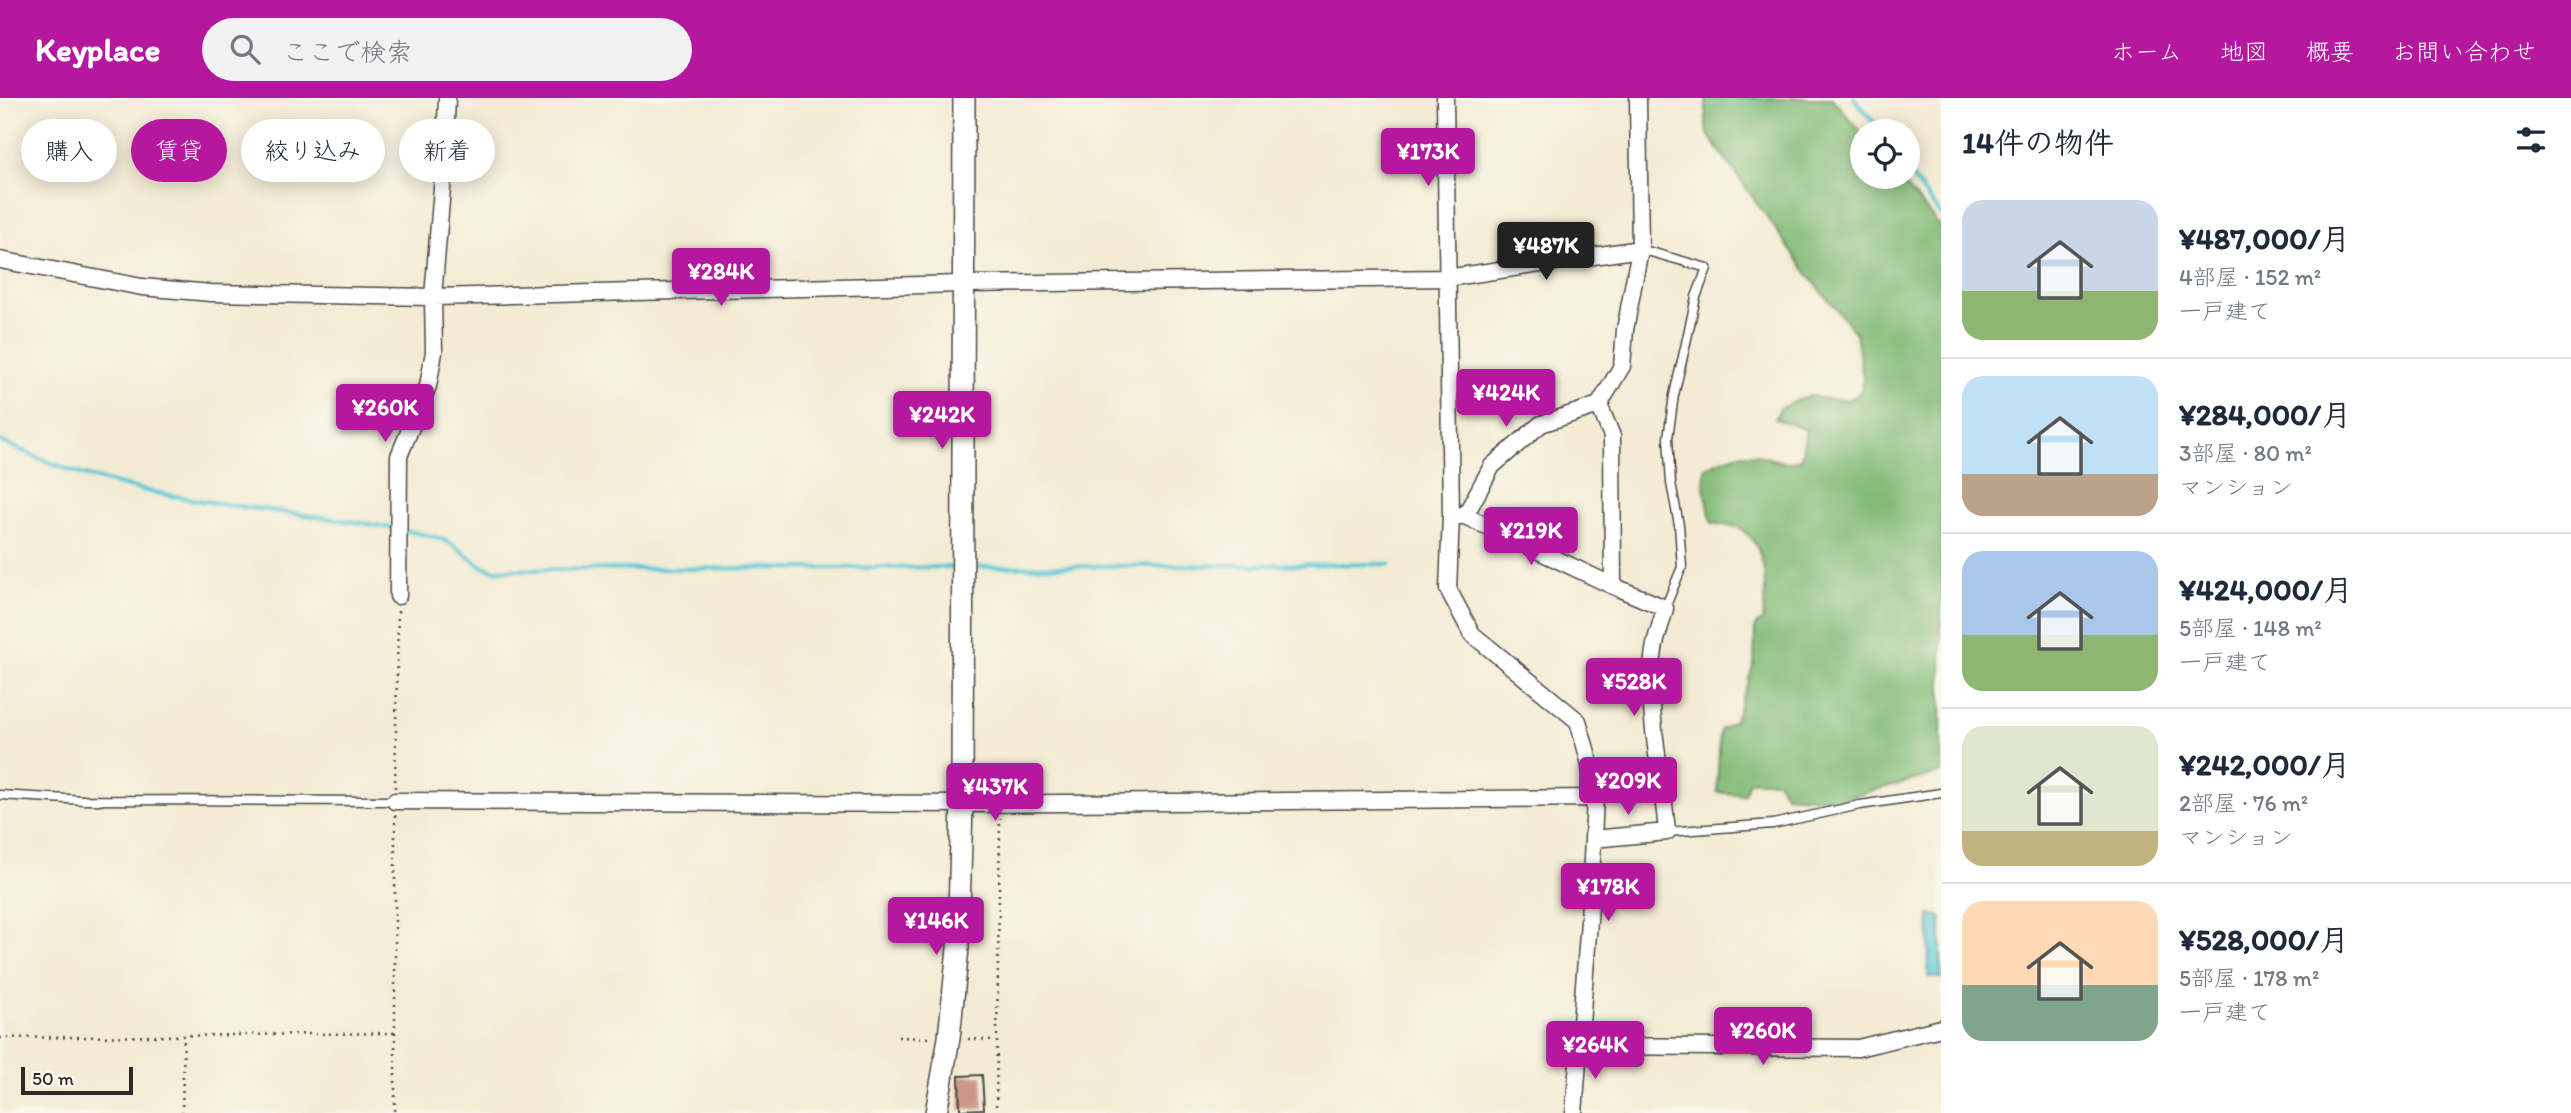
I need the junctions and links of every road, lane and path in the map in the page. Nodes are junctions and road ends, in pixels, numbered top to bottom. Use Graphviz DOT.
graph roads {
  1 [pos="447,98"];
  2 [pos="964,98"];
  3 [pos="1445,98"];
  4 [pos="1638,98"];
  5 [pos="1640,249"];
  6 [pos="0,260"];
  7 [pos="1447,278"];
  8 [pos="963,284"];
  9 [pos="433,297"];
  10 [pos="1600,405"];
  11 [pos="1458,516"];
  12 [pos="1614,586"];
  13 [pos="398,596"];
  14 [pos="1665,608"];
  15 [pos="1941,793"];
  16 [pos="0,795"];
  17 [pos="1595,798"];
  18 [pos="395,801"];
  19 [pos="962,804"];
  20 [pos="1000,804"];
  21 [pos="1667,832"];
  22 [pos="1593,839"];
  23 [pos="1941,1028"];
  24 [pos="395,1033"];
  25 [pos="184,1036"];
  26 [pos="0,1038"];
  27 [pos="1579,1046"];
  28 [pos="182,1113"];
  29 [pos="395,1113"];
  30 [pos="936,1113"];
  31 [pos="996,1113"];
  32 [pos="1574,1113"];
  1 -- 9 [label="street"];
  2 -- 8 [label="street"];
  3 -- 7 [label="street"];
  4 -- 5 [label="street"];
  5 -- 7 [label="street"];
  5 -- 10 [label="street"];
  5 -- 14 [label="lane"];
  6 -- 9 [label="street"];
  7 -- 8 [label="street"];
  7 -- 11 [label="street"];
  8 -- 9 [label="street"];
  8 -- 19 [label="street"];
  9 -- 13 [label="street"];
  10 -- 11 [label="street"];
  10 -- 12 [label="street"];
  11 -- 12 [label="street"];
  11 -- 17 [label="street"];
  12 -- 14 [label="street"];
  13 -- 18 [label="path"];
  14 -- 21 [label="street"];
  15 -- 21 [label="lane"];
  16 -- 18 [label="lane"];
  17 -- 20 [label="street"];
  17 -- 22 [label="street"];
  18 -- 19 [label="street"];
  18 -- 24 [label="path"];
  19 -- 20 [label="street"];
  19 -- 30 [label="street"];
  20 -- 31 [label="path"];
  21 -- 22 [label="street"];
  22 -- 27 [label="street"];
  23 -- 27 [label="street"];
  24 -- 25 [label="path"];
  24 -- 29 [label="path"];
  25 -- 26 [label="path"];
  25 -- 28 [label="path"];
  27 -- 32 [label="street"];
}
